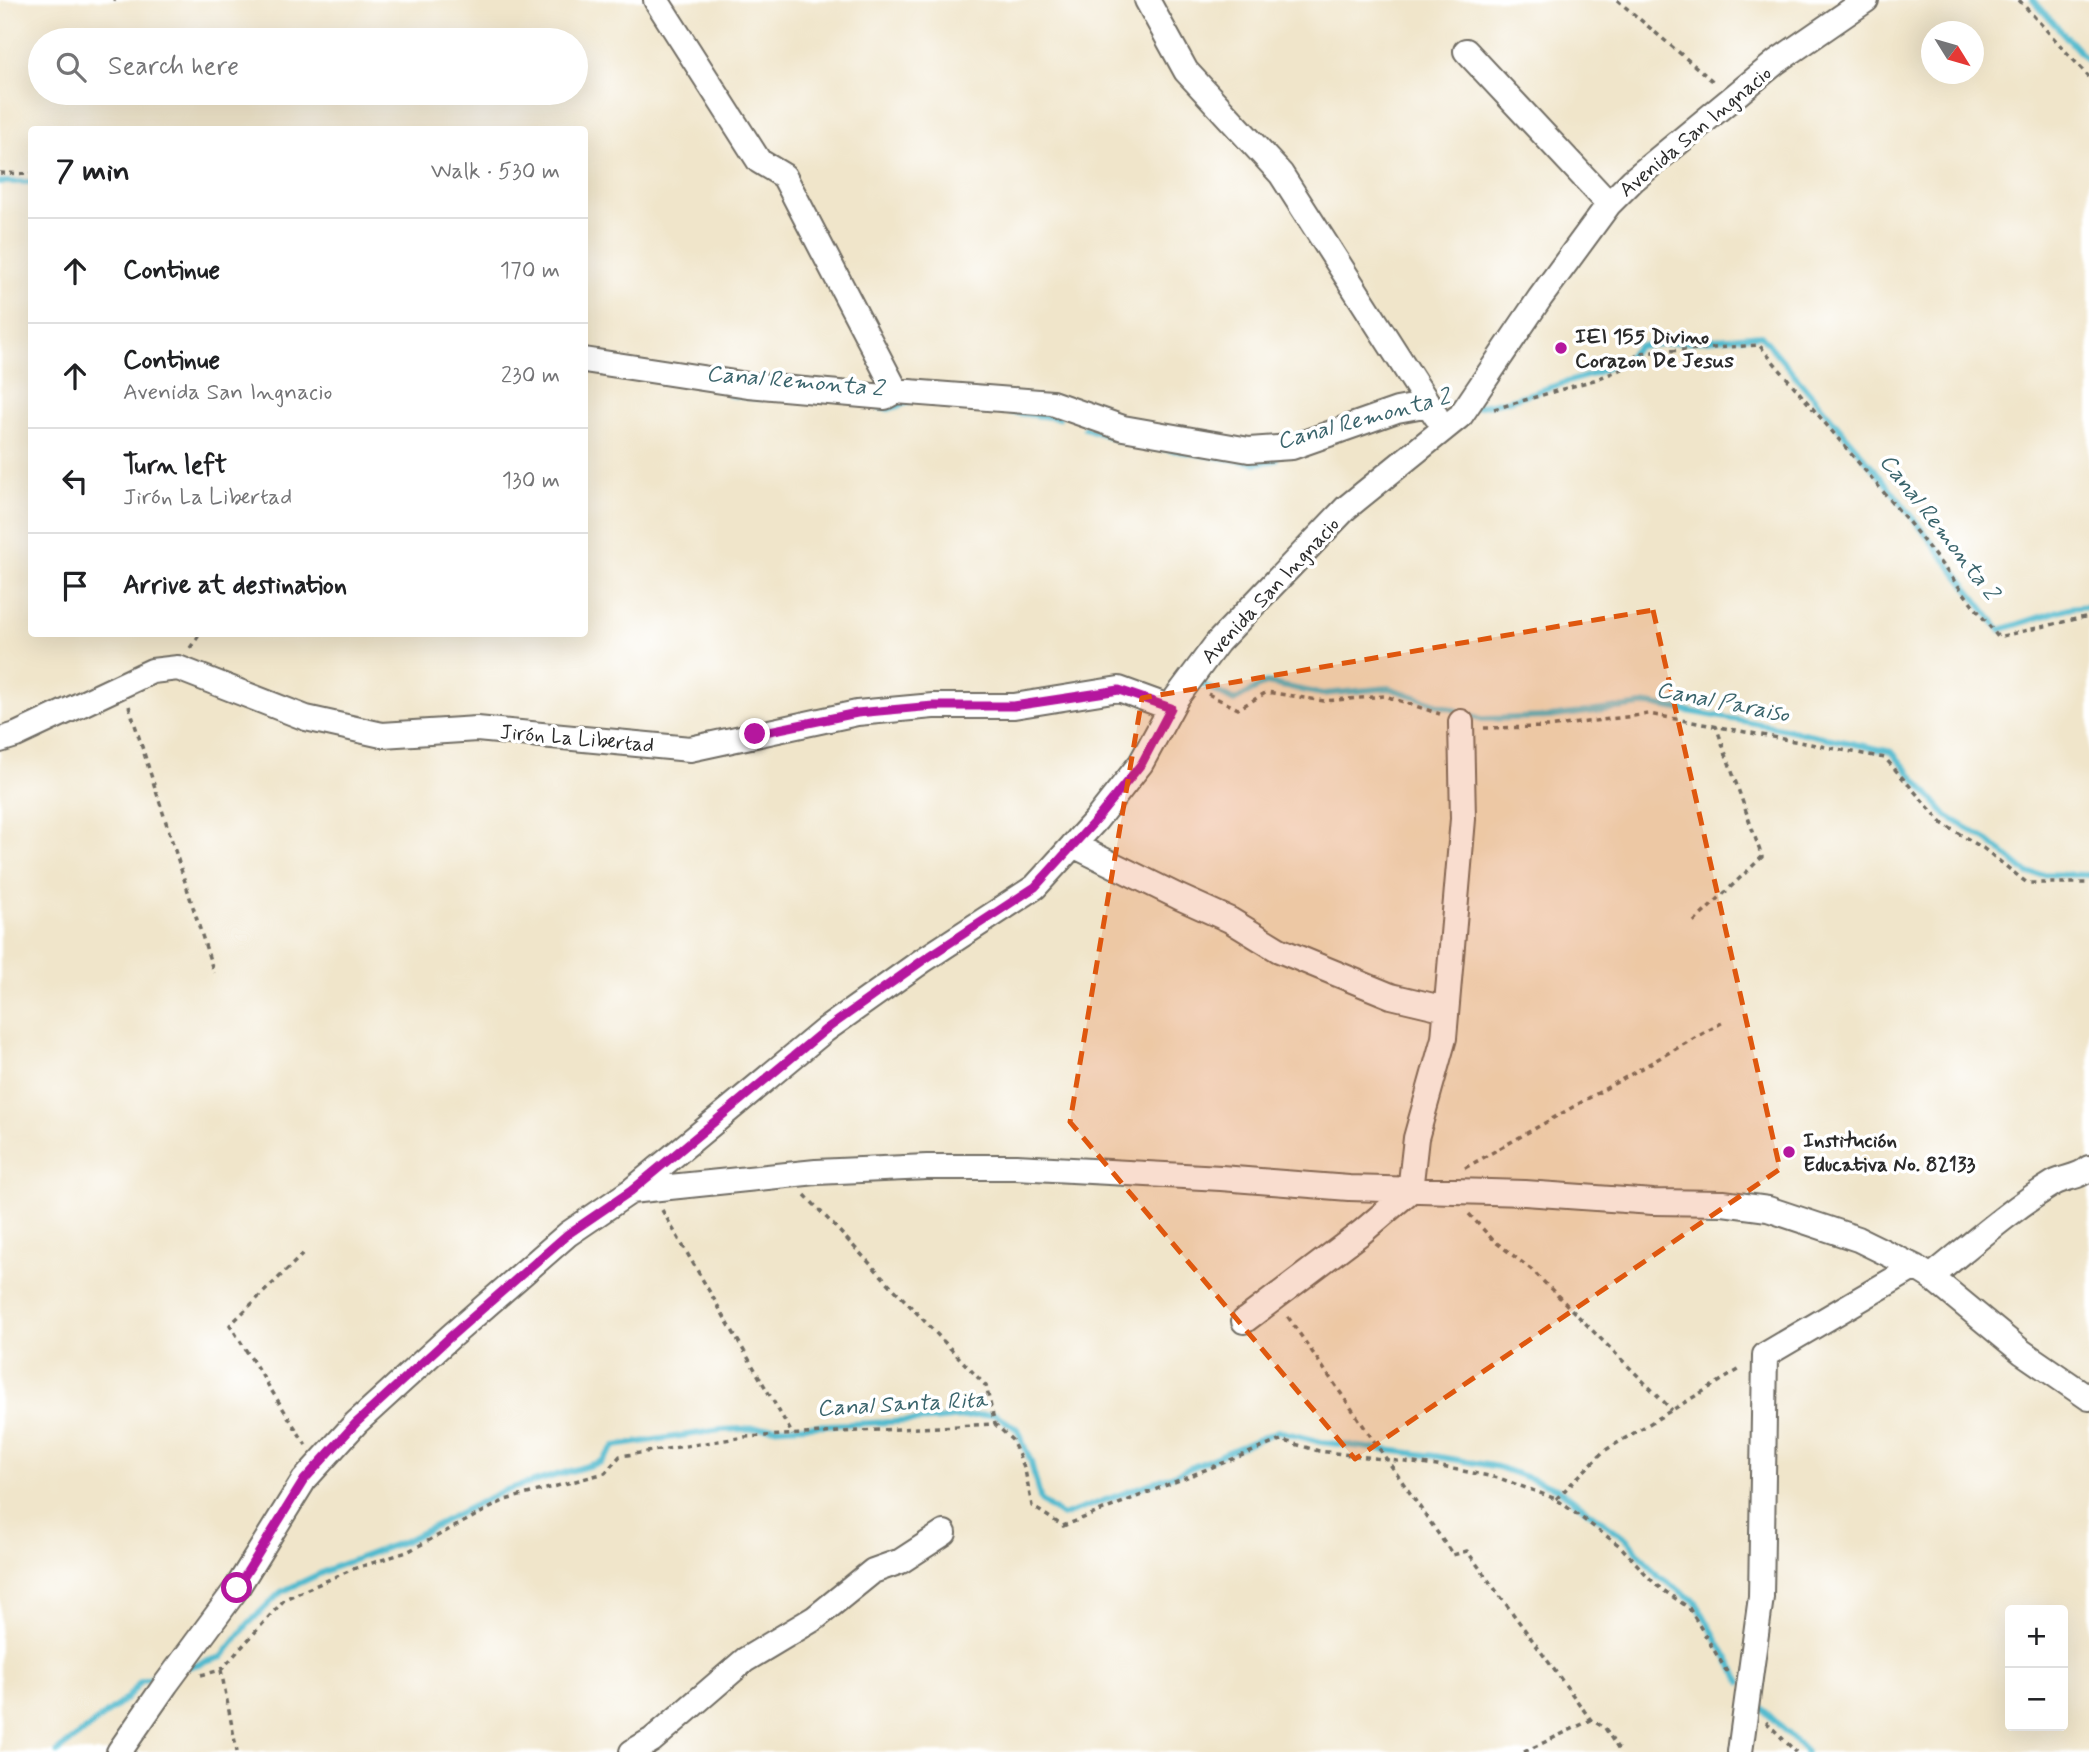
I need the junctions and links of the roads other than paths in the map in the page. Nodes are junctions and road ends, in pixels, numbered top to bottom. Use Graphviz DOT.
graph roads {
  1 [pos="656,0"];
  2 [pos="1147,0"];
  3 [pos="1866,0"];
  4 [pos="1466,51"];
  5 [pos="1609,204"];
  6 [pos="588,361"];
  7 [pos="896,391"];
  8 [pos="1429,404"];
  9 [pos="1452,422"];
  10 [pos="1171,708"];
  11 [pos="1461,722"];
  12 [pos="0,740"];
  13 [pos="1073,845"];
  14 [pos="1446,1009"];
  15 [pos="2089,1168"];
  16 [pos="640,1190"];
  17 [pos="1410,1191"];
  18 [pos="1923,1272"];
  19 [pos="1244,1321"];
  20 [pos="2089,1398"];
  21 [pos="944,1532"];
  22 [pos="119,1752"];
  23 [pos="632,1752"];
  24 [pos="1740,1752"];
  1 -- 7 [label="street"];
  2 -- 8 [label="street"];
  3 -- 5 [label="street, Avenida San Ingnacio"];
  4 -- 5 [label="street"];
  5 -- 9 [label="street, Avenida San Ingnacio"];
  6 -- 7 [label="street"];
  7 -- 8 [label="street"];
  8 -- 9 [label="street"];
  9 -- 10 [label="street, Avenida San Ingnacio"];
  10 -- 12 [label="street, Jirón La Libertad"];
  10 -- 13 [label="street, Avenida San Ingnacio"];
  11 -- 14 [label="street"];
  13 -- 14 [label="street"];
  13 -- 16 [label="street, Avenida San Ingnacio"];
  14 -- 17 [label="street"];
  15 -- 18 [label="street"];
  16 -- 17 [label="street"];
  16 -- 22 [label="street, Avenida San Ingnacio"];
  17 -- 18 [label="street"];
  17 -- 19 [label="street"];
  18 -- 20 [label="street"];
  18 -- 24 [label="street"];
  21 -- 23 [label="street"];
}
